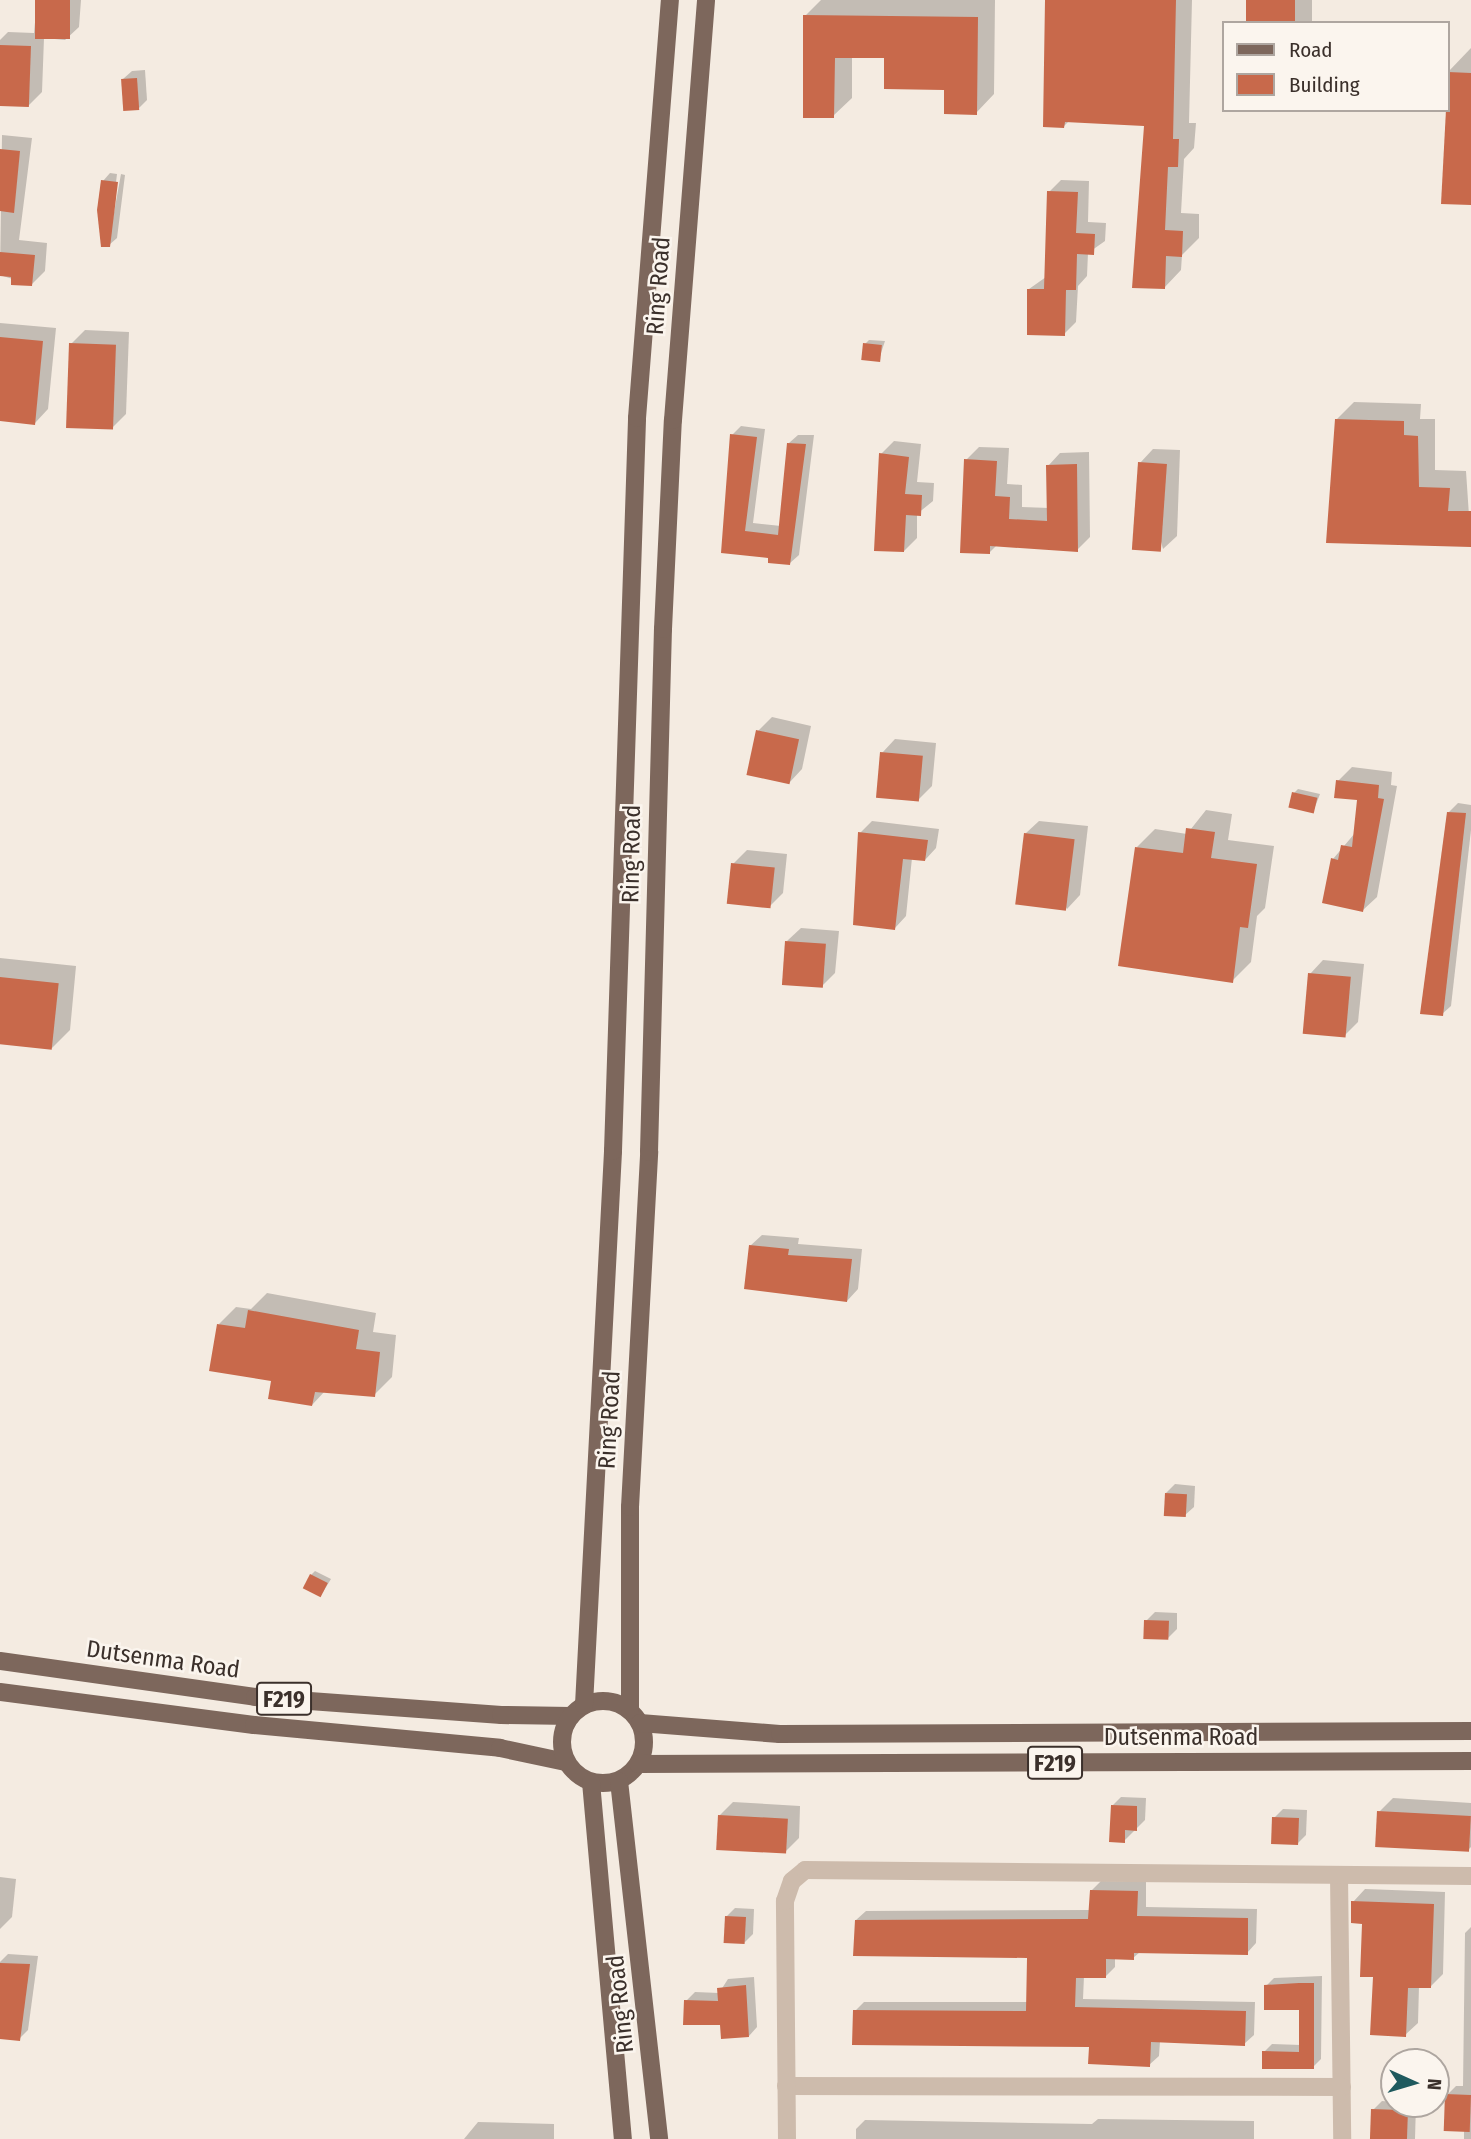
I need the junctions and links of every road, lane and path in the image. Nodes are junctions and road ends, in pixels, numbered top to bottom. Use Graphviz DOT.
graph roads {
  1 [pos="670,0"];
  2 [pos="706,0"];
  3 [pos="0,1661"];
  4 [pos="0,1692"];
  5 [pos="577,1710"];
  6 [pos="635,1716"];
  7 [pos="1471,1731"];
  8 [pos="1471,1761"];
  9 [pos="566,1762"];
  10 [pos="638,1764"];
  11 [pos="619,1781"];
  12 [pos="591,1783"];
  13 [pos="1339,1875"];
  14 [pos="1471,1877"];
  15 [pos="786,2086"];
  16 [pos="1342,2087"];
  17 [pos="623,2139"];
  18 [pos="659,2139"];
  19 [pos="787,2139"];
  20 [pos="1342,2139"];
  1 -- 5 [label="main road"];
  2 -- 6 [label="main road, Ring Road"];
  3 -- 5 [label="main road, Dutsenma Road / F219"];
  4 -- 9 [label="main road, F219"];
  5 -- 6 [label="main road, F219"];
  5 -- 9 [label="main road"];
  6 -- 7 [label="main road, Dutsenma Road / F219"];
  6 -- 10 [label="main road"];
  8 -- 10 [label="main road, Dutsenma Road / F219"];
  9 -- 12 [label="main road, F219"];
  10 -- 11 [label="main road"];
  11 -- 12 [label="main road"];
  11 -- 18 [label="main road, Ring Road"];
  12 -- 17 [label="main road"];
  13 -- 14 [label="street"];
  13 -- 15 [label="street"];
  13 -- 16 [label="street"];
  15 -- 16 [label="street"];
  15 -- 19 [label="street"];
  16 -- 20 [label="street"];
}
